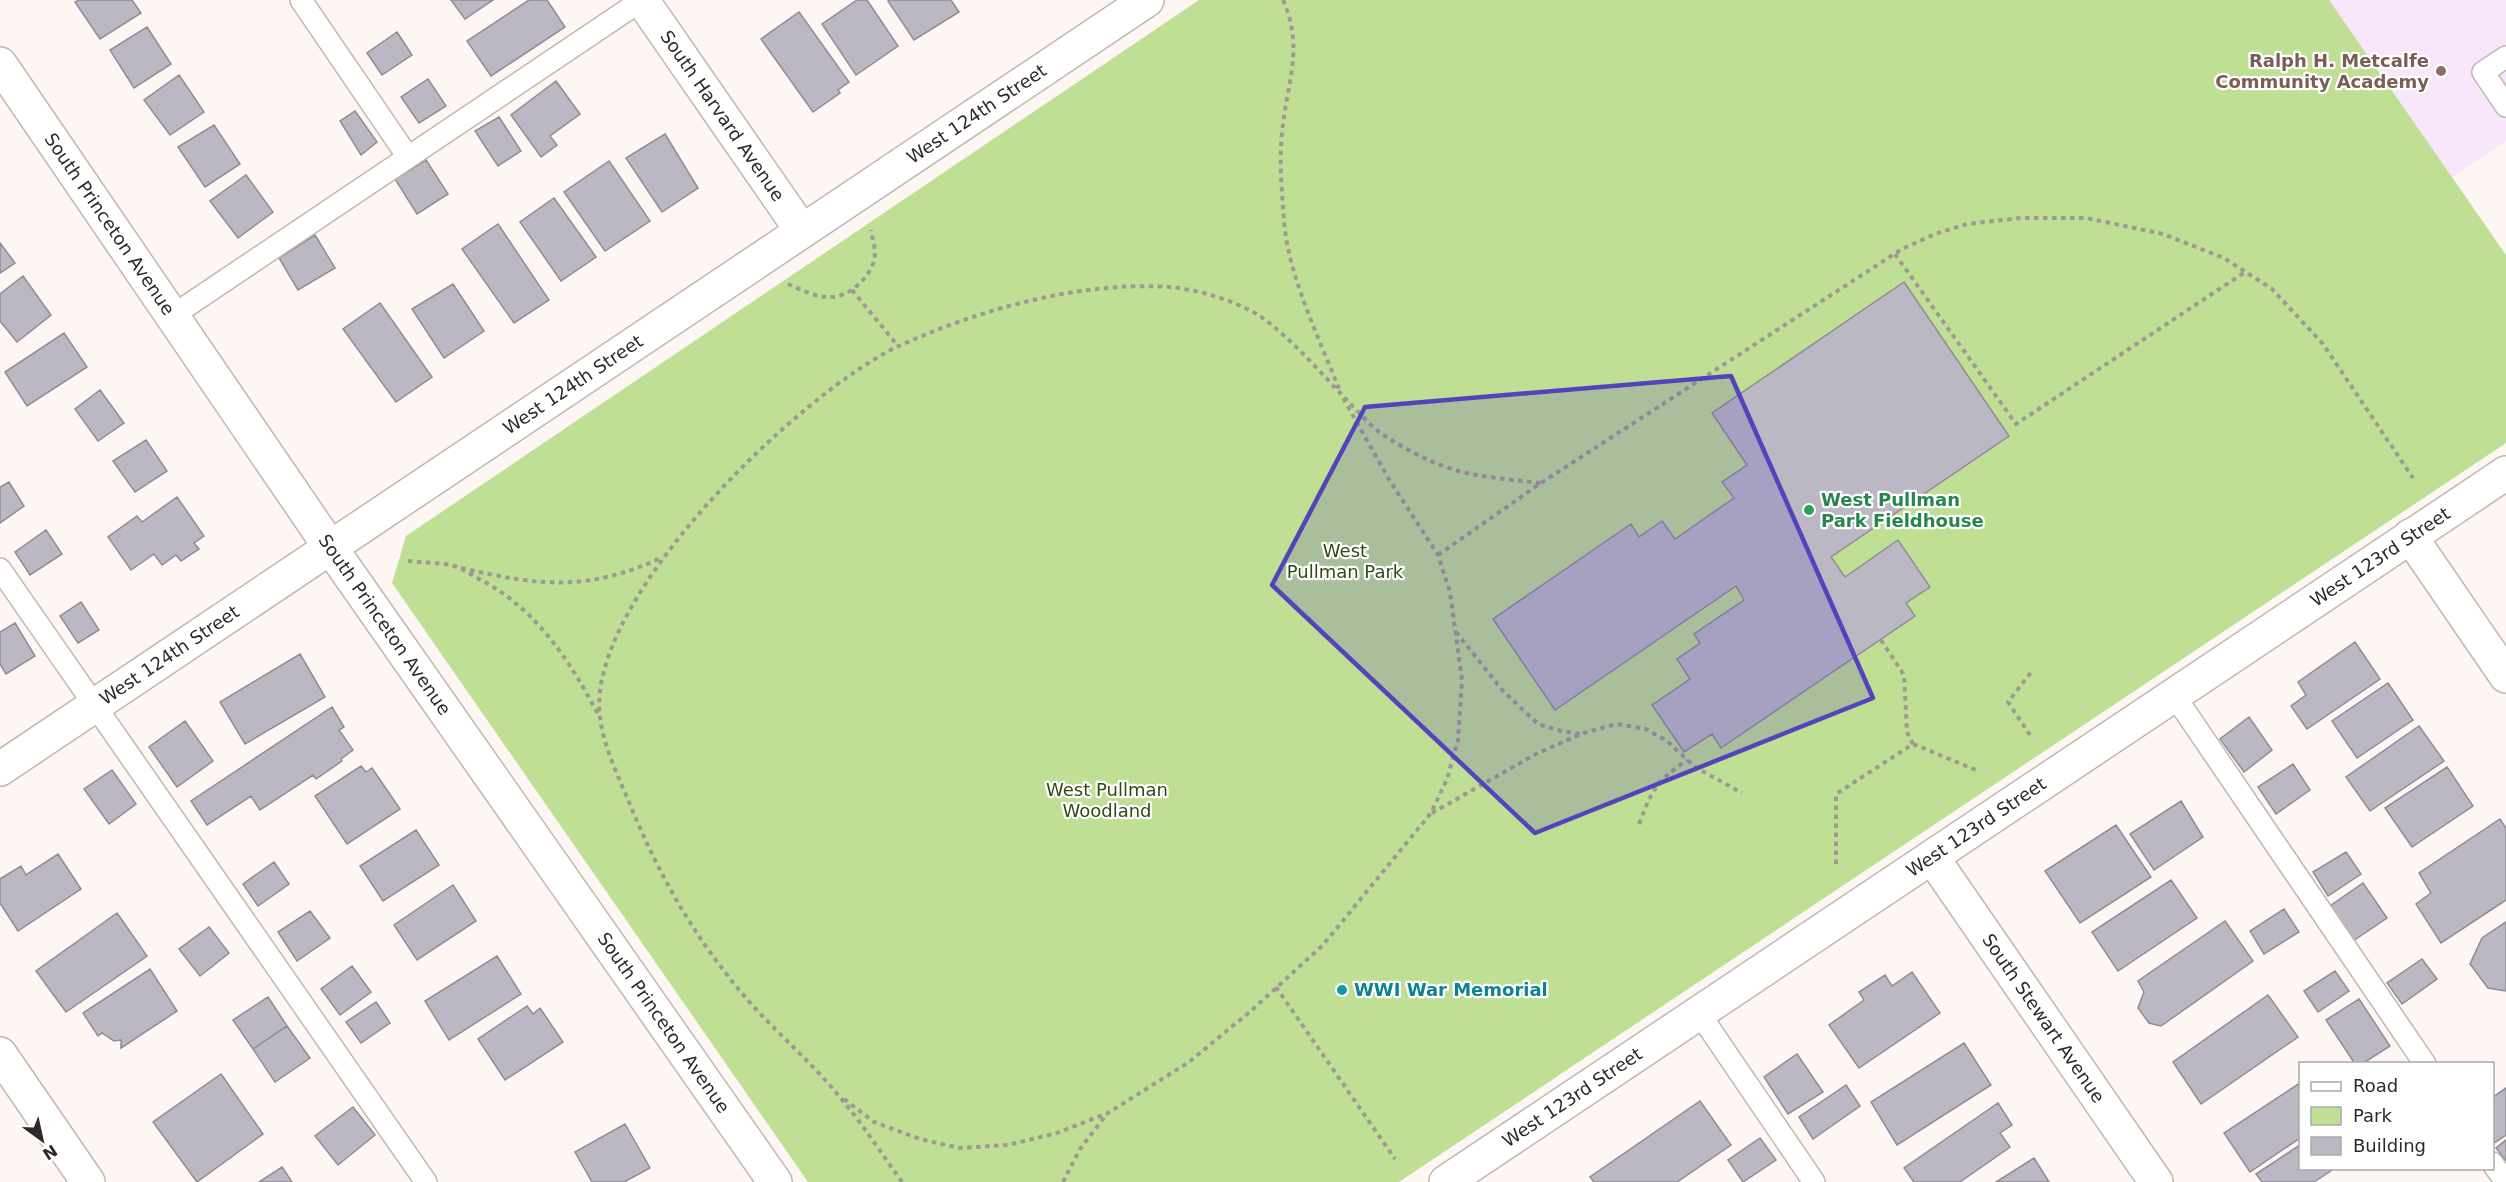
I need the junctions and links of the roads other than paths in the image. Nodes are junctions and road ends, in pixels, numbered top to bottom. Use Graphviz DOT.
graph roads {
  1 [pos="301,0"];
  2 [pos="642,0"];
  3 [pos="1147,0"];
  4 [pos="2506,57"];
  5 [pos="0,64"];
  6 [pos="2506,106"];
  7 [pos="408,157"];
  8 [pos="802,231"];
  9 [pos="172,316"];
  10 [pos="2506,472"];
  11 [pos="2410,536"];
  12 [pos="330,547"];
  13 [pos="0,569"];
  14 [pos="2506,676"];
  15 [pos="2174,695"];
  16 [pos="95,705"];
  17 [pos="0,769"];
  18 [pos="1932,856"];
  19 [pos="1699,1013"];
  20 [pos="0,1054"];
  21 [pos="2424,1062"];
  22 [pos="2494,1164"];
  23 [pos="1461,1178"];
  24 [pos="88,1182"];
  25 [pos="426,1182"];
  26 [pos="776,1182"];
  27 [pos="1814,1182"];
  28 [pos="2156,1182"];
  29 [pos="2506,1182"];
  1 -- 7 [label="lane"];
  2 -- 7 [label="lane"];
  2 -- 8 [label="street, South Harvard Avenue"];
  3 -- 8 [label="street, West 124th Street"];
  4 -- 6 [label="lane"];
  5 -- 9 [label="street, South Princeton Avenue"];
  7 -- 9 [label="lane"];
  8 -- 12 [label="street, West 124th Street"];
  9 -- 12 [label="street, South Princeton Avenue"];
  10 -- 11 [label="street, West 123rd Street"];
  11 -- 14 [label="street"];
  11 -- 15 [label="street, West 123rd Street"];
  12 -- 16 [label="street, West 124th Street"];
  12 -- 26 [label="street, South Princeton Avenue"];
  13 -- 16 [label="lane"];
  15 -- 18 [label="street, West 123rd Street"];
  15 -- 21 [label="lane"];
  16 -- 17 [label="street, West 124th Street"];
  16 -- 25 [label="lane"];
  18 -- 19 [label="street, West 123rd Street"];
  18 -- 28 [label="street, South Stewart Avenue"];
  19 -- 23 [label="street, West 123rd Street"];
  19 -- 27 [label="lane"];
  20 -- 24 [label="street"];
  22 -- 29 [label="lane"];
}
